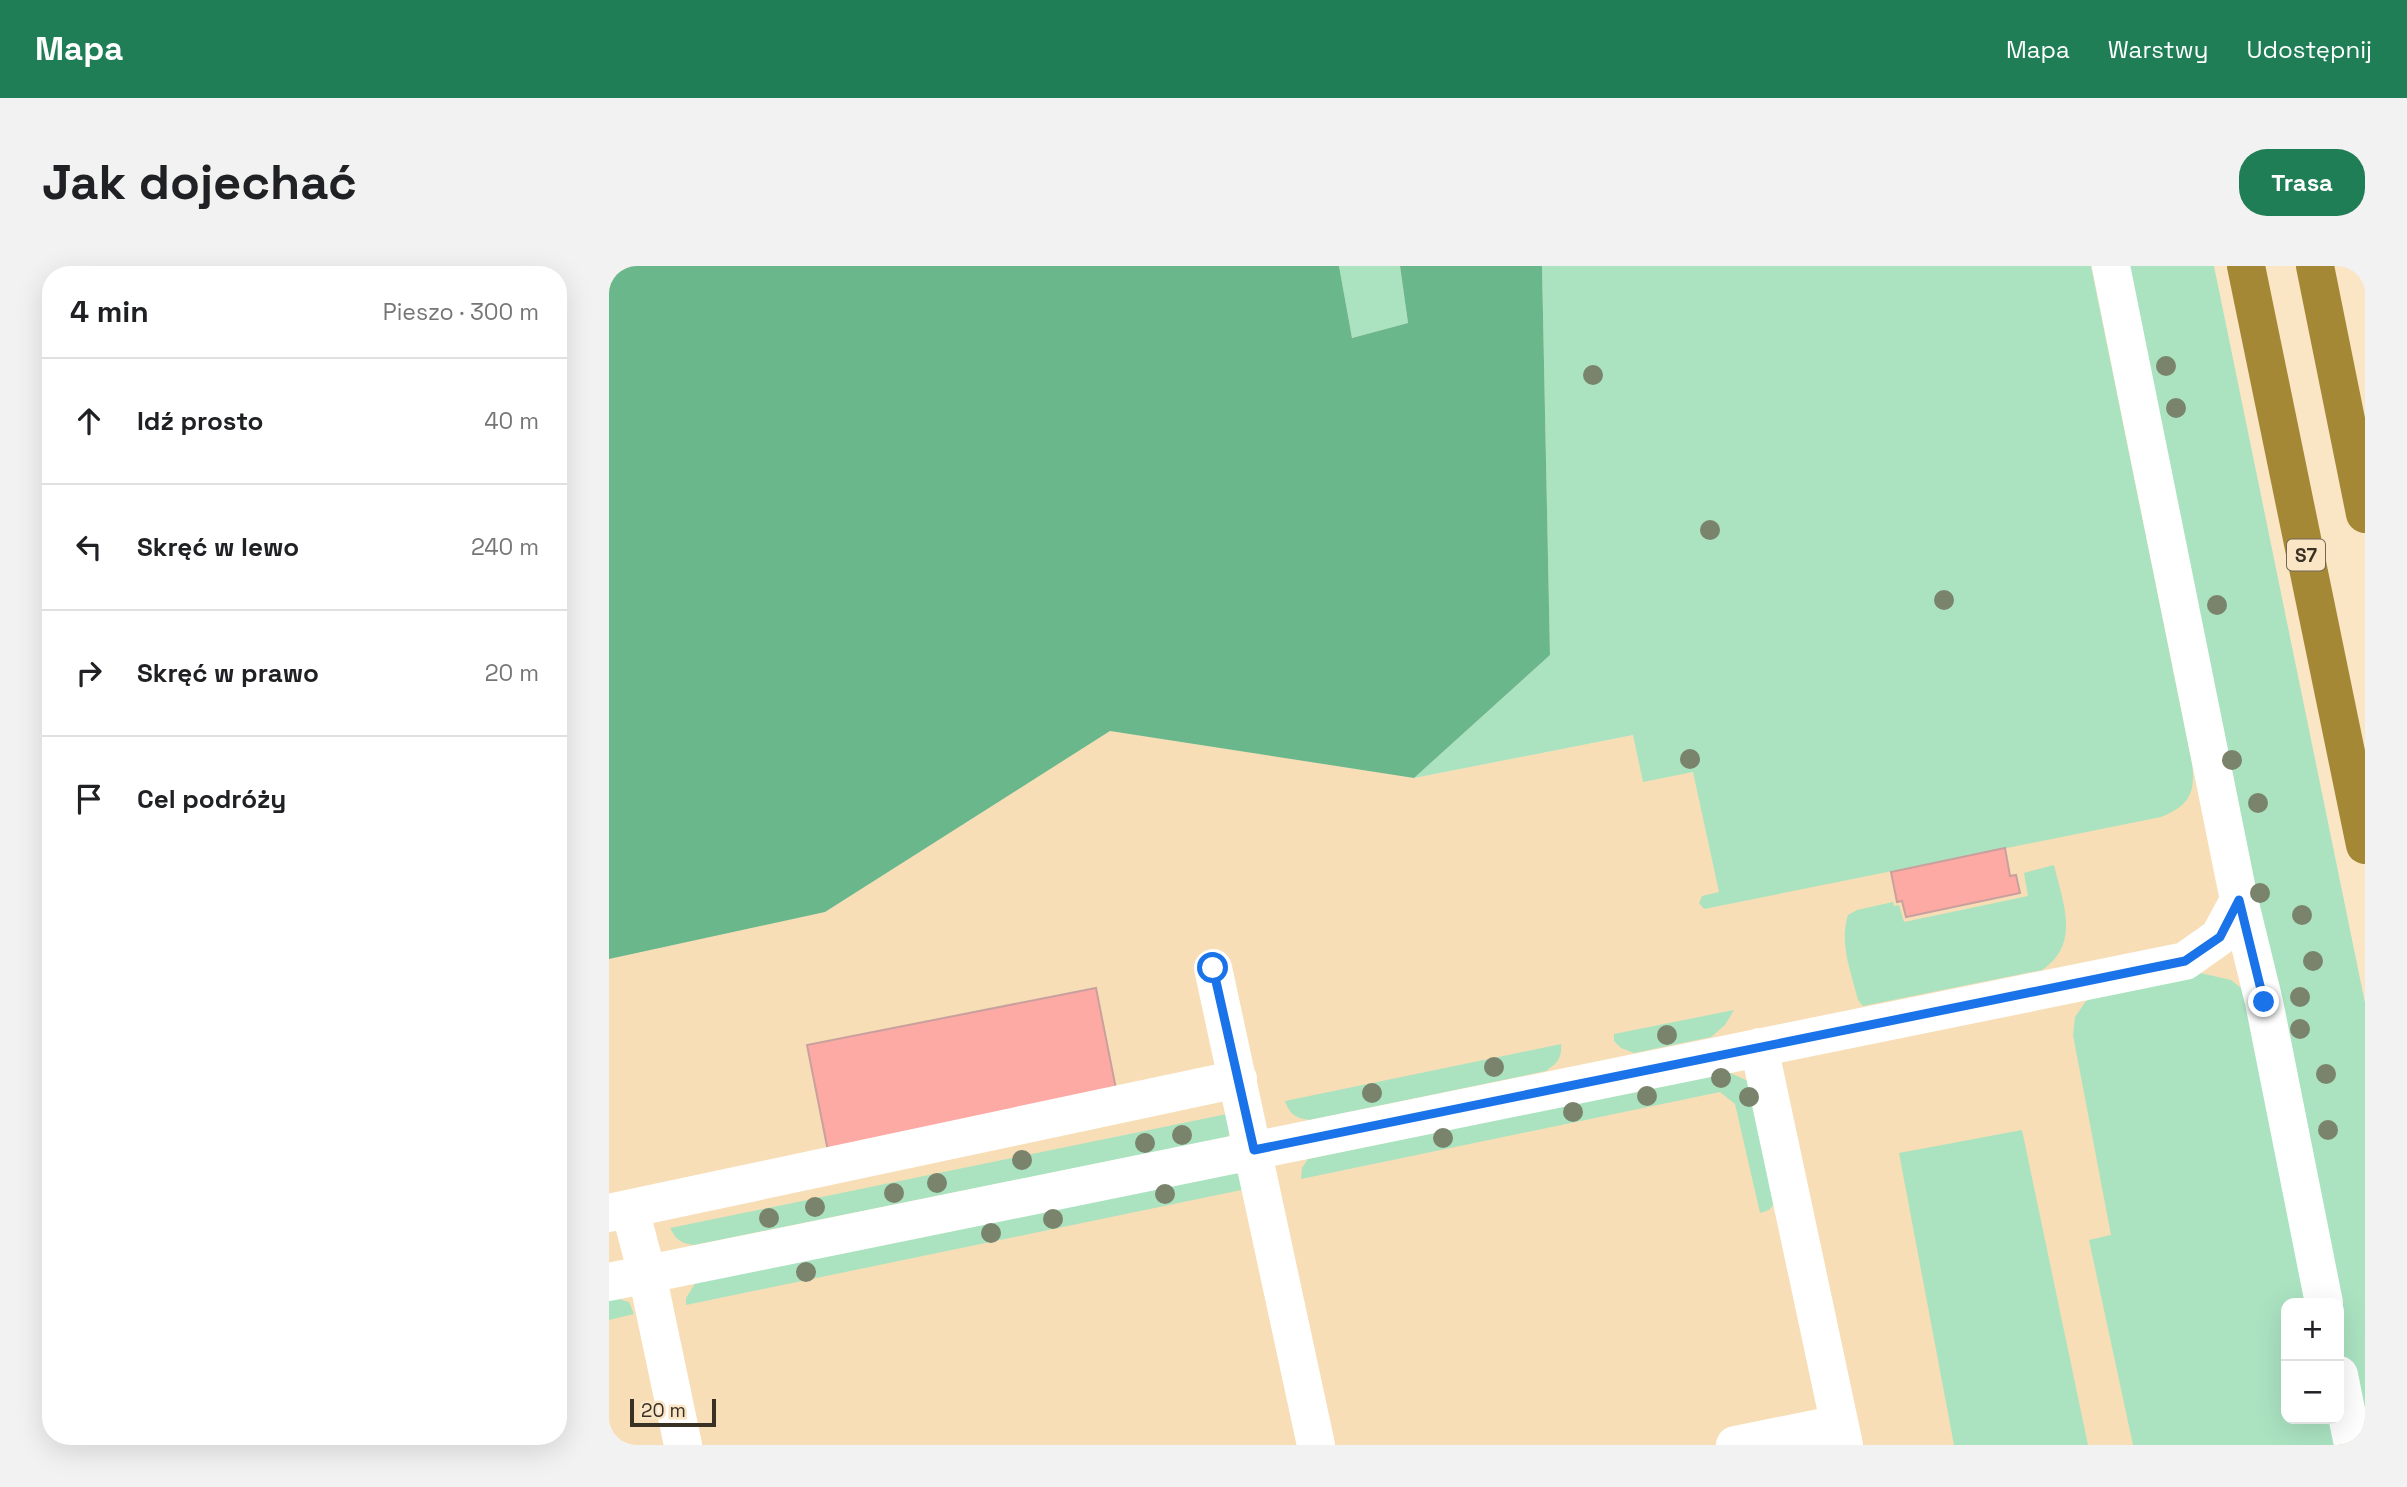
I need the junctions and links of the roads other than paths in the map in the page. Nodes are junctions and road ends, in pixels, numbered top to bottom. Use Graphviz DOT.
graph roads {
  1 [pos="2111,266"];
  2 [pos="2246,266"];
  3 [pos="2315,266"];
  4 [pos="2365,514"];
  5 [pos="2365,845"];
  6 [pos="2239,900"];
  7 [pos="1213,968"];
  8 [pos="1759,1047"];
  9 [pos="1238,1079"];
  10 [pos="1254,1150"];
  11 [pos="619,1211"];
  12 [pos="647,1274"];
  13 [pos="609,1282"];
  14 [pos="2323,1298"];
  15 [pos="2344,1400"];
  16 [pos="1841,1434"];
  17 [pos="683,1445"];
  18 [pos="1316,1445"];
  19 [pos="1735,1445"];
  20 [pos="2353,1445"];
  1 -- 6 [label="lane"];
  2 -- 5 [label="highway, S7"];
  3 -- 4 [label="highway"];
  6 -- 8 [label="lane"];
  6 -- 14 [label="lane"];
  7 -- 9 [label="lane"];
  8 -- 10 [label="lane"];
  8 -- 16 [label="lane"];
  9 -- 10 [label="lane"];
  9 -- 11 [label="lane"];
  10 -- 12 [label="lane"];
  10 -- 18 [label="lane"];
  11 -- 12 [label="lane"];
  12 -- 13 [label="lane"];
  12 -- 17 [label="lane"];
  15 -- 20 [label="lane"];
  16 -- 19 [label="lane"];
}
